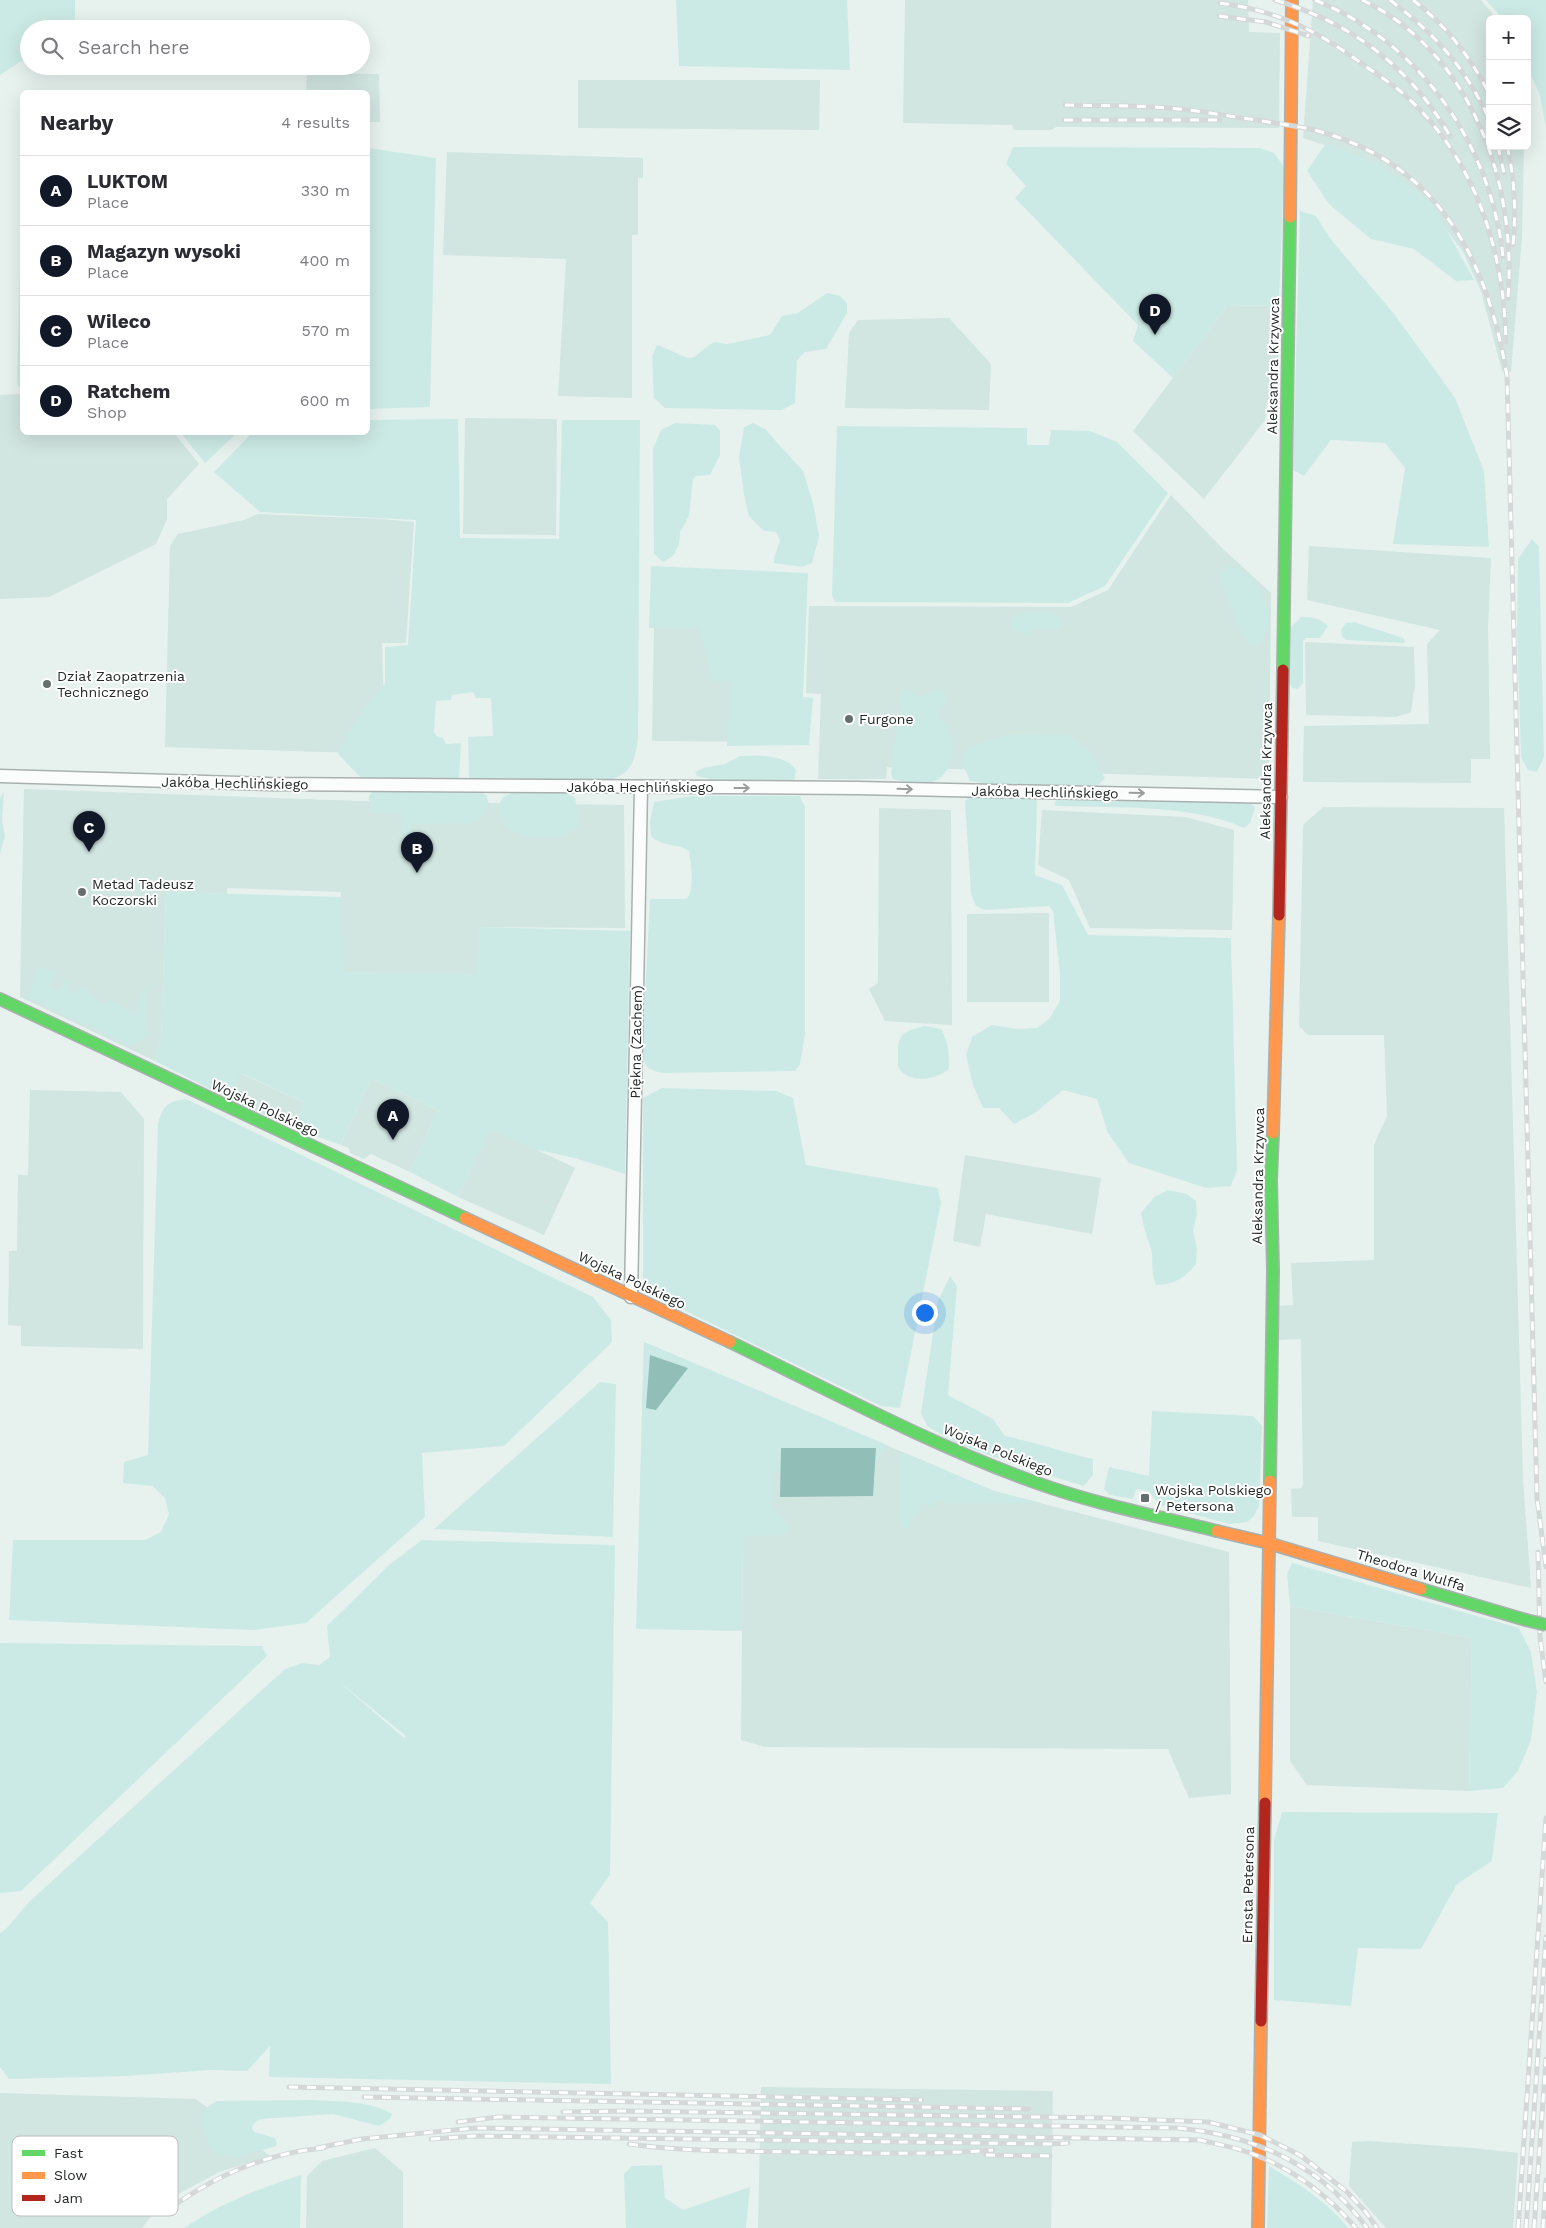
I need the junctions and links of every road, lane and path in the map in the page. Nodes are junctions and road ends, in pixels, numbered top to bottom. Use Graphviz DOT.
graph roads {
  1 [pos="1292,0"];
  2 [pos="0,776"];
  3 [pos="641,787"];
  4 [pos="1281,797"];
  5 [pos="0,999"];
  6 [pos="631,1297"];
  7 [pos="1268,1543"];
  8 [pos="1546,1625"];
  9 [pos="1258,2228"];
  1 -- 4 [label="street, Aleksandra Krzywca"];
  2 -- 3 [label="street, Jakóba Hechlińskiego"];
  3 -- 4 [label="street, Jakóba Hechlińskiego, one-way"];
  3 -- 6 [label="street, Piękna (Zachem)"];
  4 -- 7 [label="street, Aleksandra Krzywca"];
  5 -- 6 [label="street, Wojska Polskiego"];
  6 -- 7 [label="street, Wojska Polskiego"];
  7 -- 8 [label="street, Theodora Wulffa, bridge"];
  7 -- 9 [label="street, Ernsta Petersona"];
}
